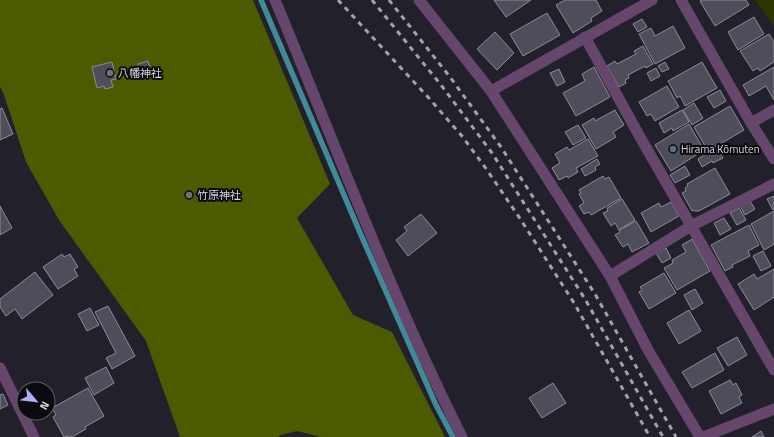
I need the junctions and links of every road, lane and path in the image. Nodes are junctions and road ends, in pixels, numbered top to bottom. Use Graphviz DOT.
graph roads {
  1 [pos="275,0"];
  2 [pos="419,0"];
  3 [pos="652,0"];
  4 [pos="681,0"];
  5 [pos="586,38"];
  6 [pos="491,92"];
  7 [pos="774,110"];
  8 [pos="751,123"];
  9 [pos="774,158"];
  10 [pos="774,184"];
  11 [pos="690,226"];
  12 [pos="610,276"];
  13 [pos="0,368"];
  14 [pos="774,370"];
  15 [pos="774,409"];
  16 [pos="34,437"];
  17 [pos="462,437"];
  18 [pos="700,437"];
  19 [pos="703,437"];
  1 -- 17 [label="street"];
  2 -- 6 [label="street"];
  3 -- 5 [label="street"];
  4 -- 8 [label="street"];
  5 -- 6 [label="street"];
  5 -- 11 [label="street"];
  6 -- 12 [label="street"];
  7 -- 8 [label="street"];
  8 -- 9 [label="street"];
  10 -- 11 [label="street"];
  11 -- 12 [label="street"];
  11 -- 14 [label="street"];
  12 -- 18 [label="street"];
  13 -- 16 [label="street"];
  15 -- 19 [label="street"];
}
